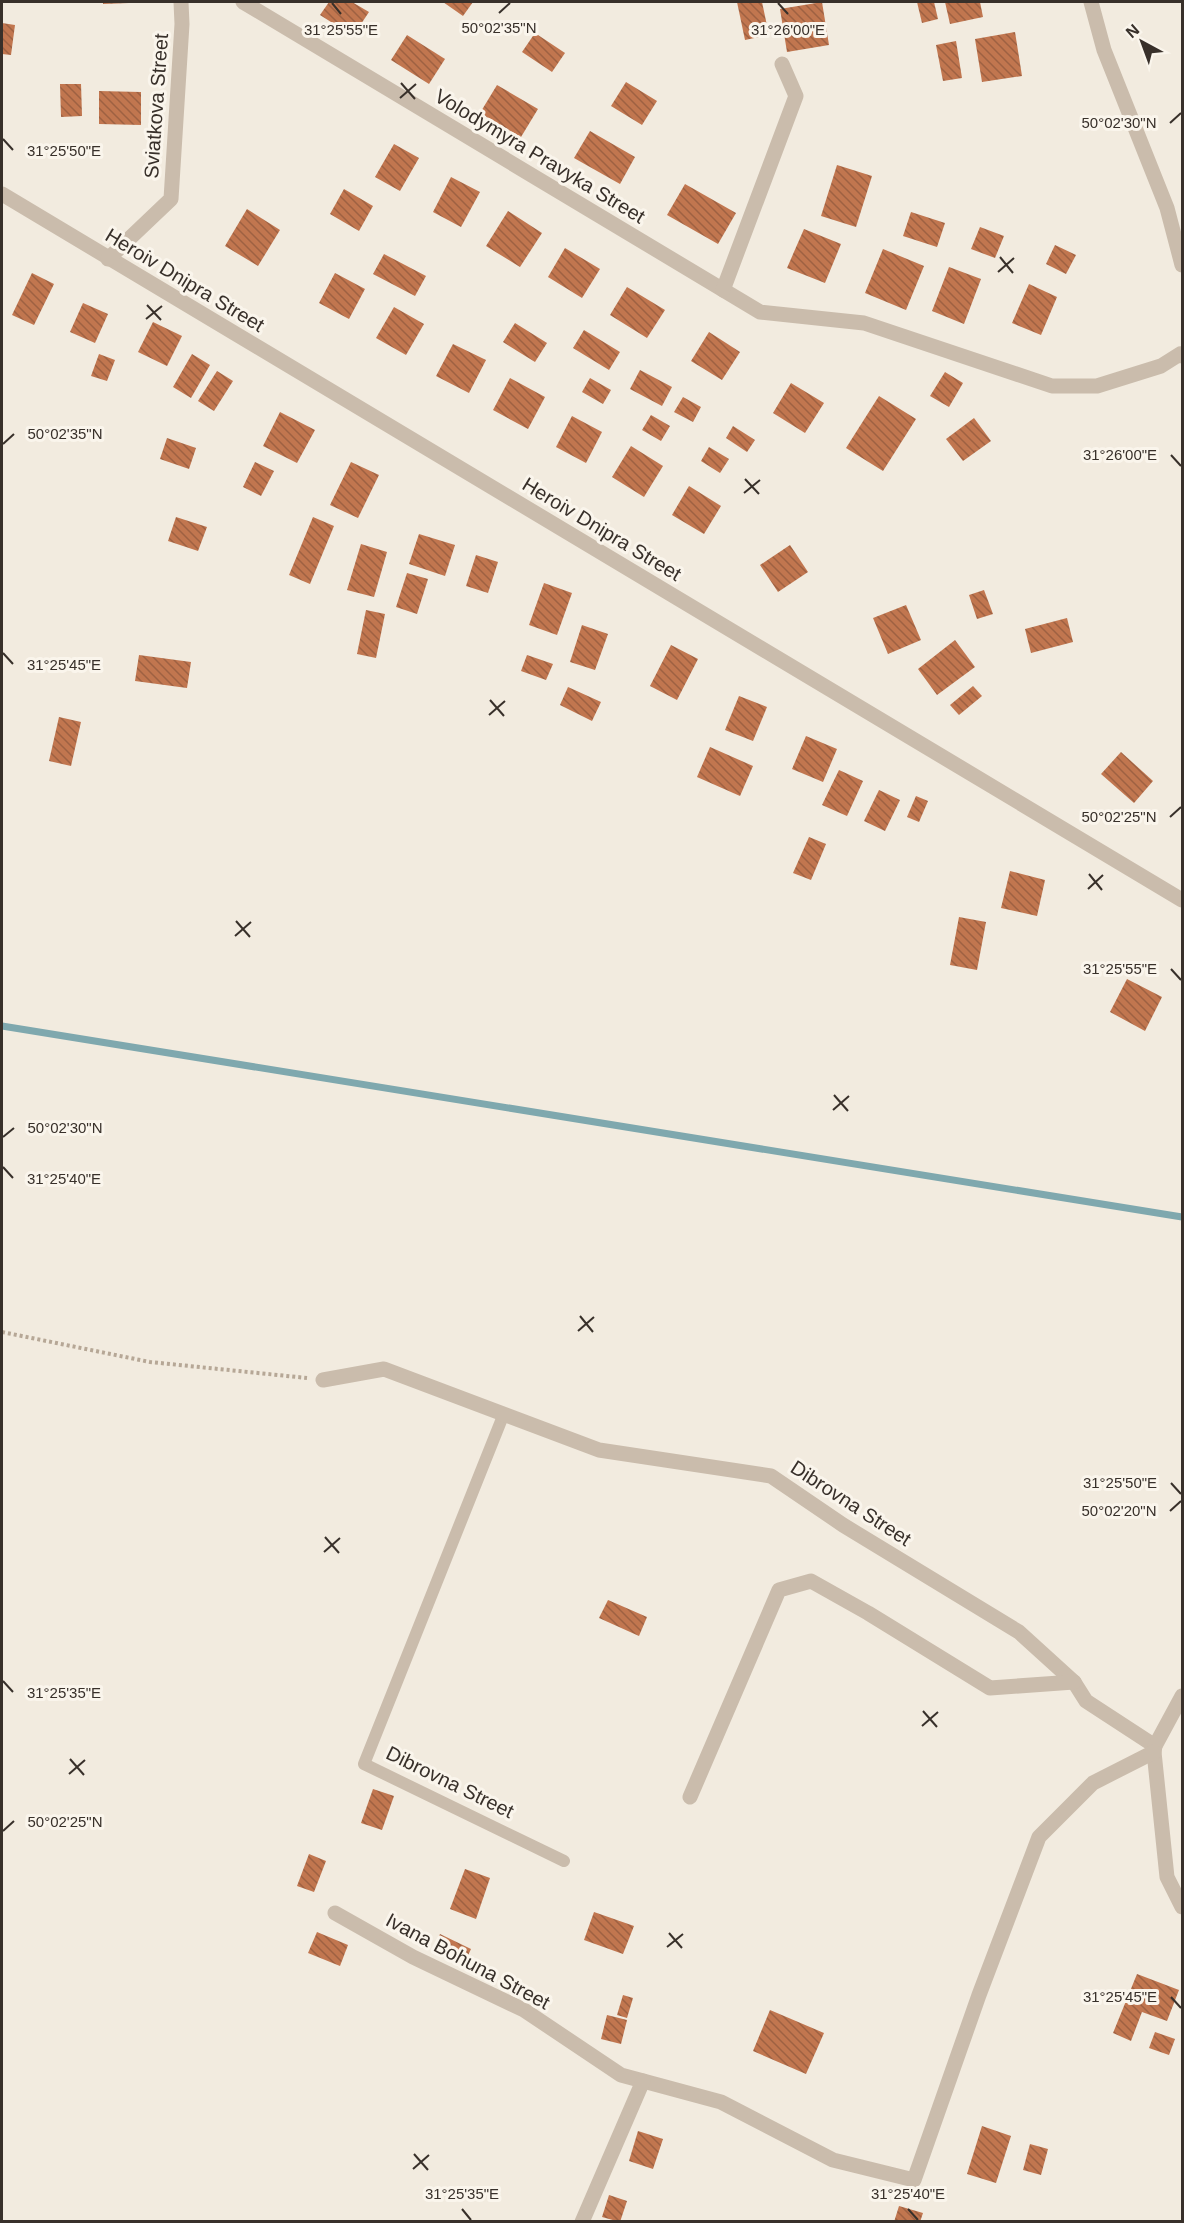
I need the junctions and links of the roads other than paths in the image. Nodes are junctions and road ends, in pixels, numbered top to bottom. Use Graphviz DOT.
graph roads {
  1 [pos="181,2"];
  2 [pos="243,2"];
  3 [pos="1090,2"];
  4 [pos="782,64"];
  5 [pos="2,194"];
  6 [pos="108,259"];
  7 [pos="1182,265"];
  8 [pos="723,290"];
  9 [pos="1182,354"];
  10 [pos="1182,900"];
  11 [pos="322,1380"];
  12 [pos="503,1416"];
  13 [pos="1074,1682"];
  14 [pos="1182,1696"];
  15 [pos="1154,1749"];
  16 [pos="690,1797"];
  17 [pos="564,1861"];
  18 [pos="1182,1907"];
  19 [pos="336,1913"];
  20 [pos="643,2081"];
  21 [pos="582,2222"];
  1 -- 6 [label="street, Sviatkova Street"];
  2 -- 8 [label="street, Volodymyra Pravyka Street"];
  3 -- 7 [label="street"];
  4 -- 8 [label="street"];
  5 -- 6 [label="street, Heroiv Dnipra Street"];
  6 -- 10 [label="street, Heroiv Dnipra Street"];
  8 -- 9 [label="street, Volodymyra Pravyka Street"];
  11 -- 12 [label="street, Dibrovna Street"];
  12 -- 13 [label="street, Dibrovna Street"];
  12 -- 17 [label="lane, Dibrovna Street"];
  13 -- 15 [label="street, Dibrovna Street"];
  13 -- 16 [label="street"];
  14 -- 15 [label="street"];
  15 -- 18 [label="street"];
  15 -- 20 [label="street, Ivana Bohuna Street"];
  19 -- 20 [label="street, Ivana Bohuna Street"];
  20 -- 21 [label="street"];
}
